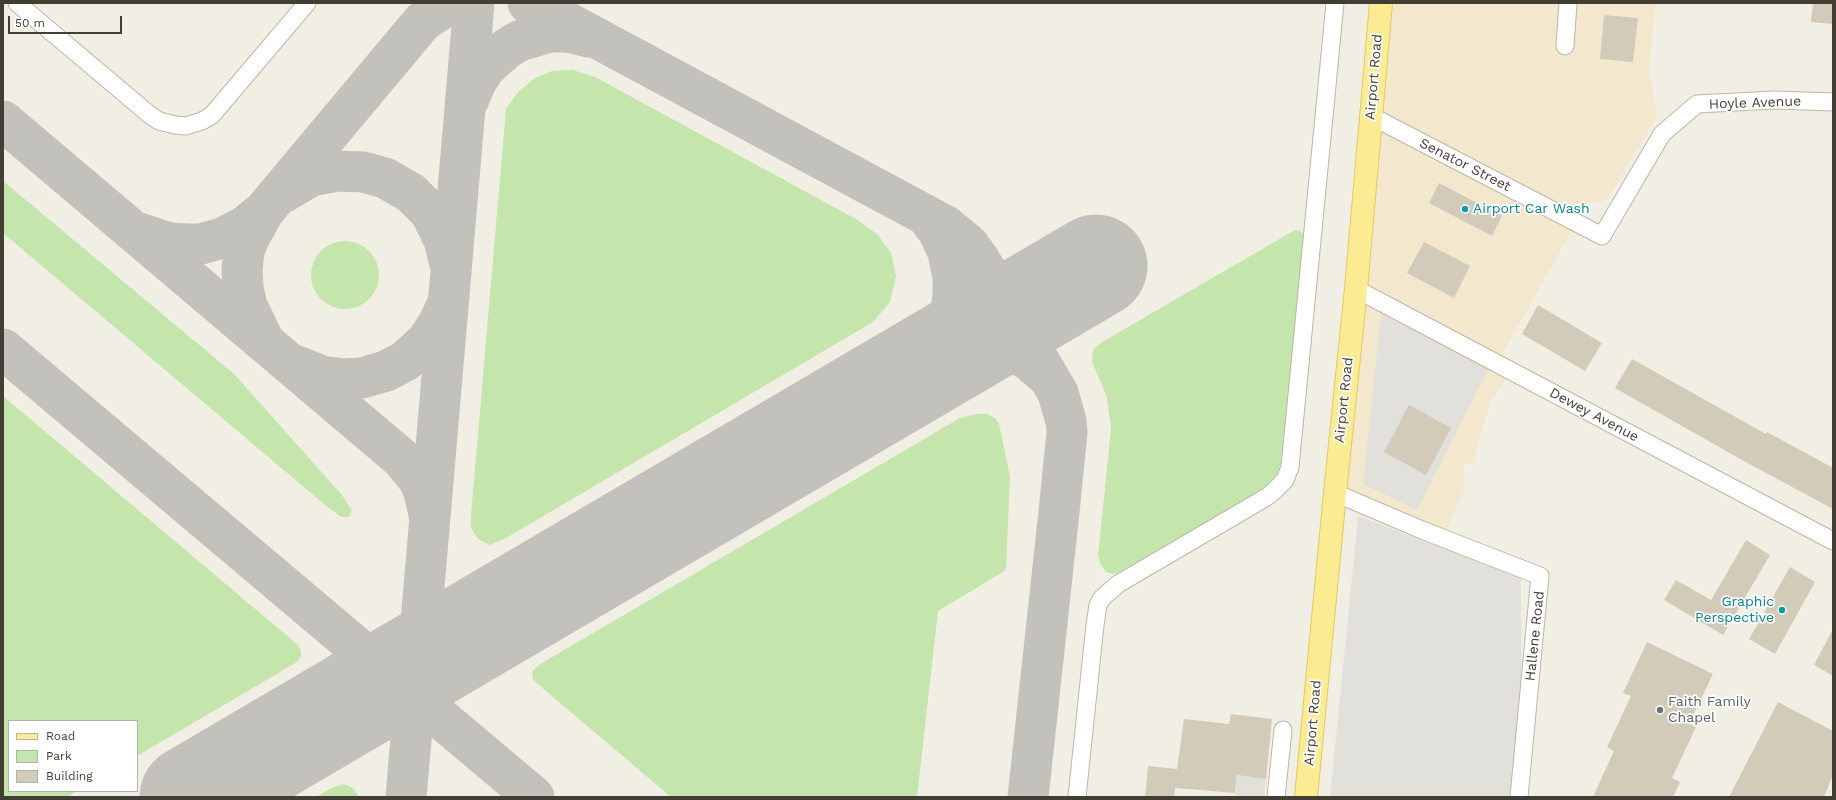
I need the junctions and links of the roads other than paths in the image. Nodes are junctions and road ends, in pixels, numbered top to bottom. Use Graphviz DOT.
graph roads {
  1 [pos="17,3"];
  2 [pos="307,3"];
  3 [pos="1334,3"];
  4 [pos="1381,3"];
  5 [pos="1568,3"];
  6 [pos="1565,46"];
  7 [pos="1833,102"];
  8 [pos="1371,116"];
  9 [pos="1602,236"];
  10 [pos="1356,289"];
  11 [pos="1334,494"];
  12 [pos="1833,541"];
  13 [pos="1283,730"];
  14 [pos="1077,797"];
  15 [pos="1276,797"];
  16 [pos="1306,797"];
  17 [pos="1519,797"];
  1 -- 2 [label="street"];
  3 -- 14 [label="street"];
  4 -- 8 [label="main road, Airport Road"];
  5 -- 6 [label="street"];
  7 -- 9 [label="street, Hoyle Avenue"];
  8 -- 9 [label="street, Senator Street"];
  8 -- 10 [label="main road, Airport Road"];
  10 -- 11 [label="main road, Airport Road"];
  10 -- 12 [label="street, Dewey Avenue"];
  11 -- 16 [label="main road, Airport Road"];
  11 -- 17 [label="street, Hallene Road"];
  13 -- 15 [label="street"];
}
